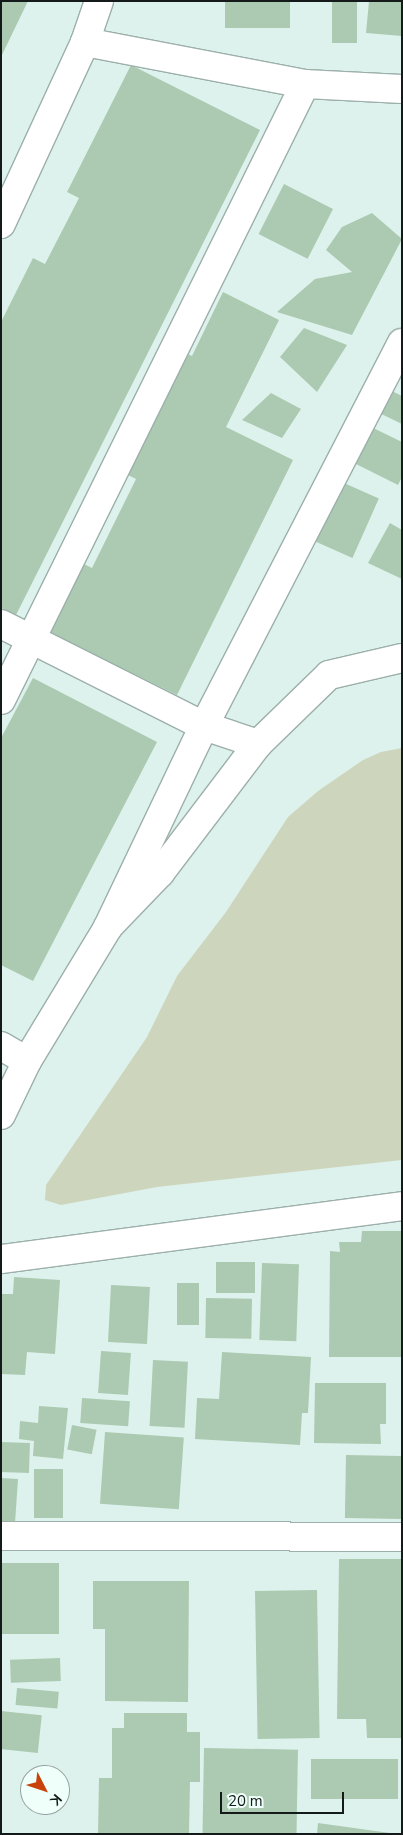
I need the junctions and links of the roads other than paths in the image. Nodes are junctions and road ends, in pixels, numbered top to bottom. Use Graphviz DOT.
graph roads {
  1 [pos="99,1"];
  2 [pos="85,42"];
  3 [pos="305,84"];
  4 [pos="402,89"];
  5 [pos="1,224"];
  6 [pos="402,343"];
  7 [pos="1,624"];
  8 [pos="28,640"];
  9 [pos="402,658"];
  10 [pos="1,700"];
  11 [pos="204,726"];
  12 [pos="258,744"];
  13 [pos="108,927"];
  14 [pos="1,1046"];
  15 [pos="27,1061"];
  16 [pos="1,1116"];
  17 [pos="402,1206"];
  18 [pos="1,1259"];
  19 [pos="1,1536"];
  20 [pos="402,1537"];
  1 -- 2 [label="street"];
  2 -- 3 [label="street"];
  2 -- 5 [label="street"];
  3 -- 4 [label="street"];
  3 -- 8 [label="street"];
  6 -- 11 [label="street"];
  7 -- 8 [label="street"];
  8 -- 10 [label="street"];
  8 -- 11 [label="street"];
  9 -- 12 [label="street"];
  11 -- 12 [label="street"];
  11 -- 13 [label="street"];
  12 -- 13 [label="street"];
  13 -- 15 [label="street"];
  14 -- 15 [label="street"];
  15 -- 16 [label="street"];
  17 -- 18 [label="street"];
  19 -- 20 [label="street"];
}
